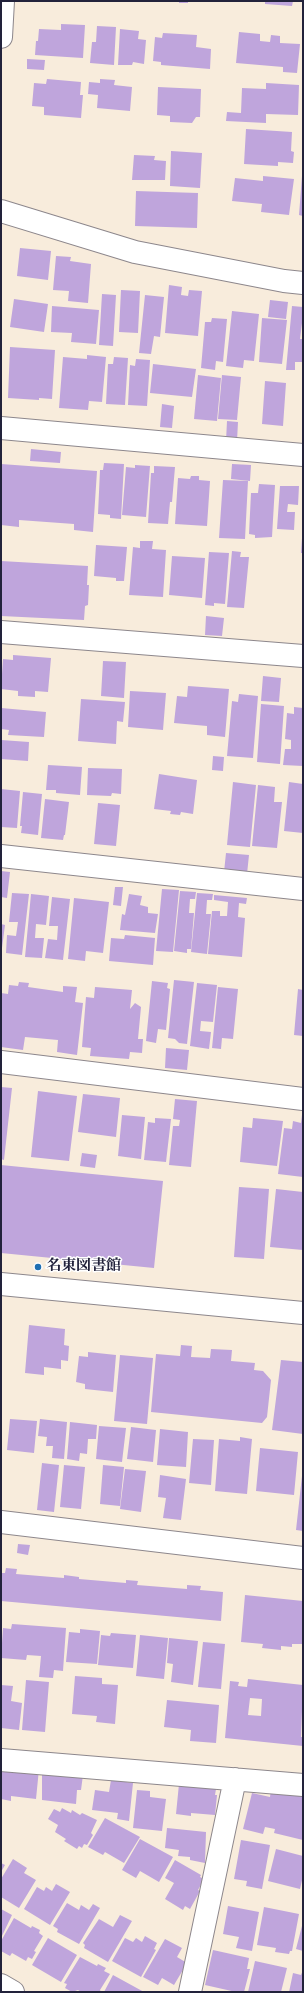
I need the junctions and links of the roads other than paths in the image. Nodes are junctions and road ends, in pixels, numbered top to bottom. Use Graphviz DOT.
graph roads {
  1 [pos="3,1"];
  2 [pos="1,37"];
  3 [pos="1,211"];
  4 [pos="303,283"];
  5 [pos="1,428"];
  6 [pos="303,455"];
  7 [pos="1,632"];
  8 [pos="303,656"];
  9 [pos="1,856"];
  10 [pos="303,889"];
  11 [pos="1,1062"];
  12 [pos="303,1099"];
  13 [pos="1,1284"];
  14 [pos="303,1313"];
  15 [pos="1,1522"];
  16 [pos="303,1558"];
  17 [pos="1,1760"];
  18 [pos="236,1779"];
  19 [pos="303,1785"];
  20 [pos="1,1985"];
  21 [pos="13,1992"];
  22 [pos="190,1992"];
  1 -- 2 [label="street"];
  3 -- 4 [label="street"];
  5 -- 6 [label="street"];
  7 -- 8 [label="street"];
  9 -- 10 [label="street"];
  11 -- 12 [label="street"];
  13 -- 14 [label="street"];
  15 -- 16 [label="street"];
  17 -- 18 [label="street"];
  18 -- 19 [label="street"];
  18 -- 22 [label="street"];
  20 -- 21 [label="street"];
}
